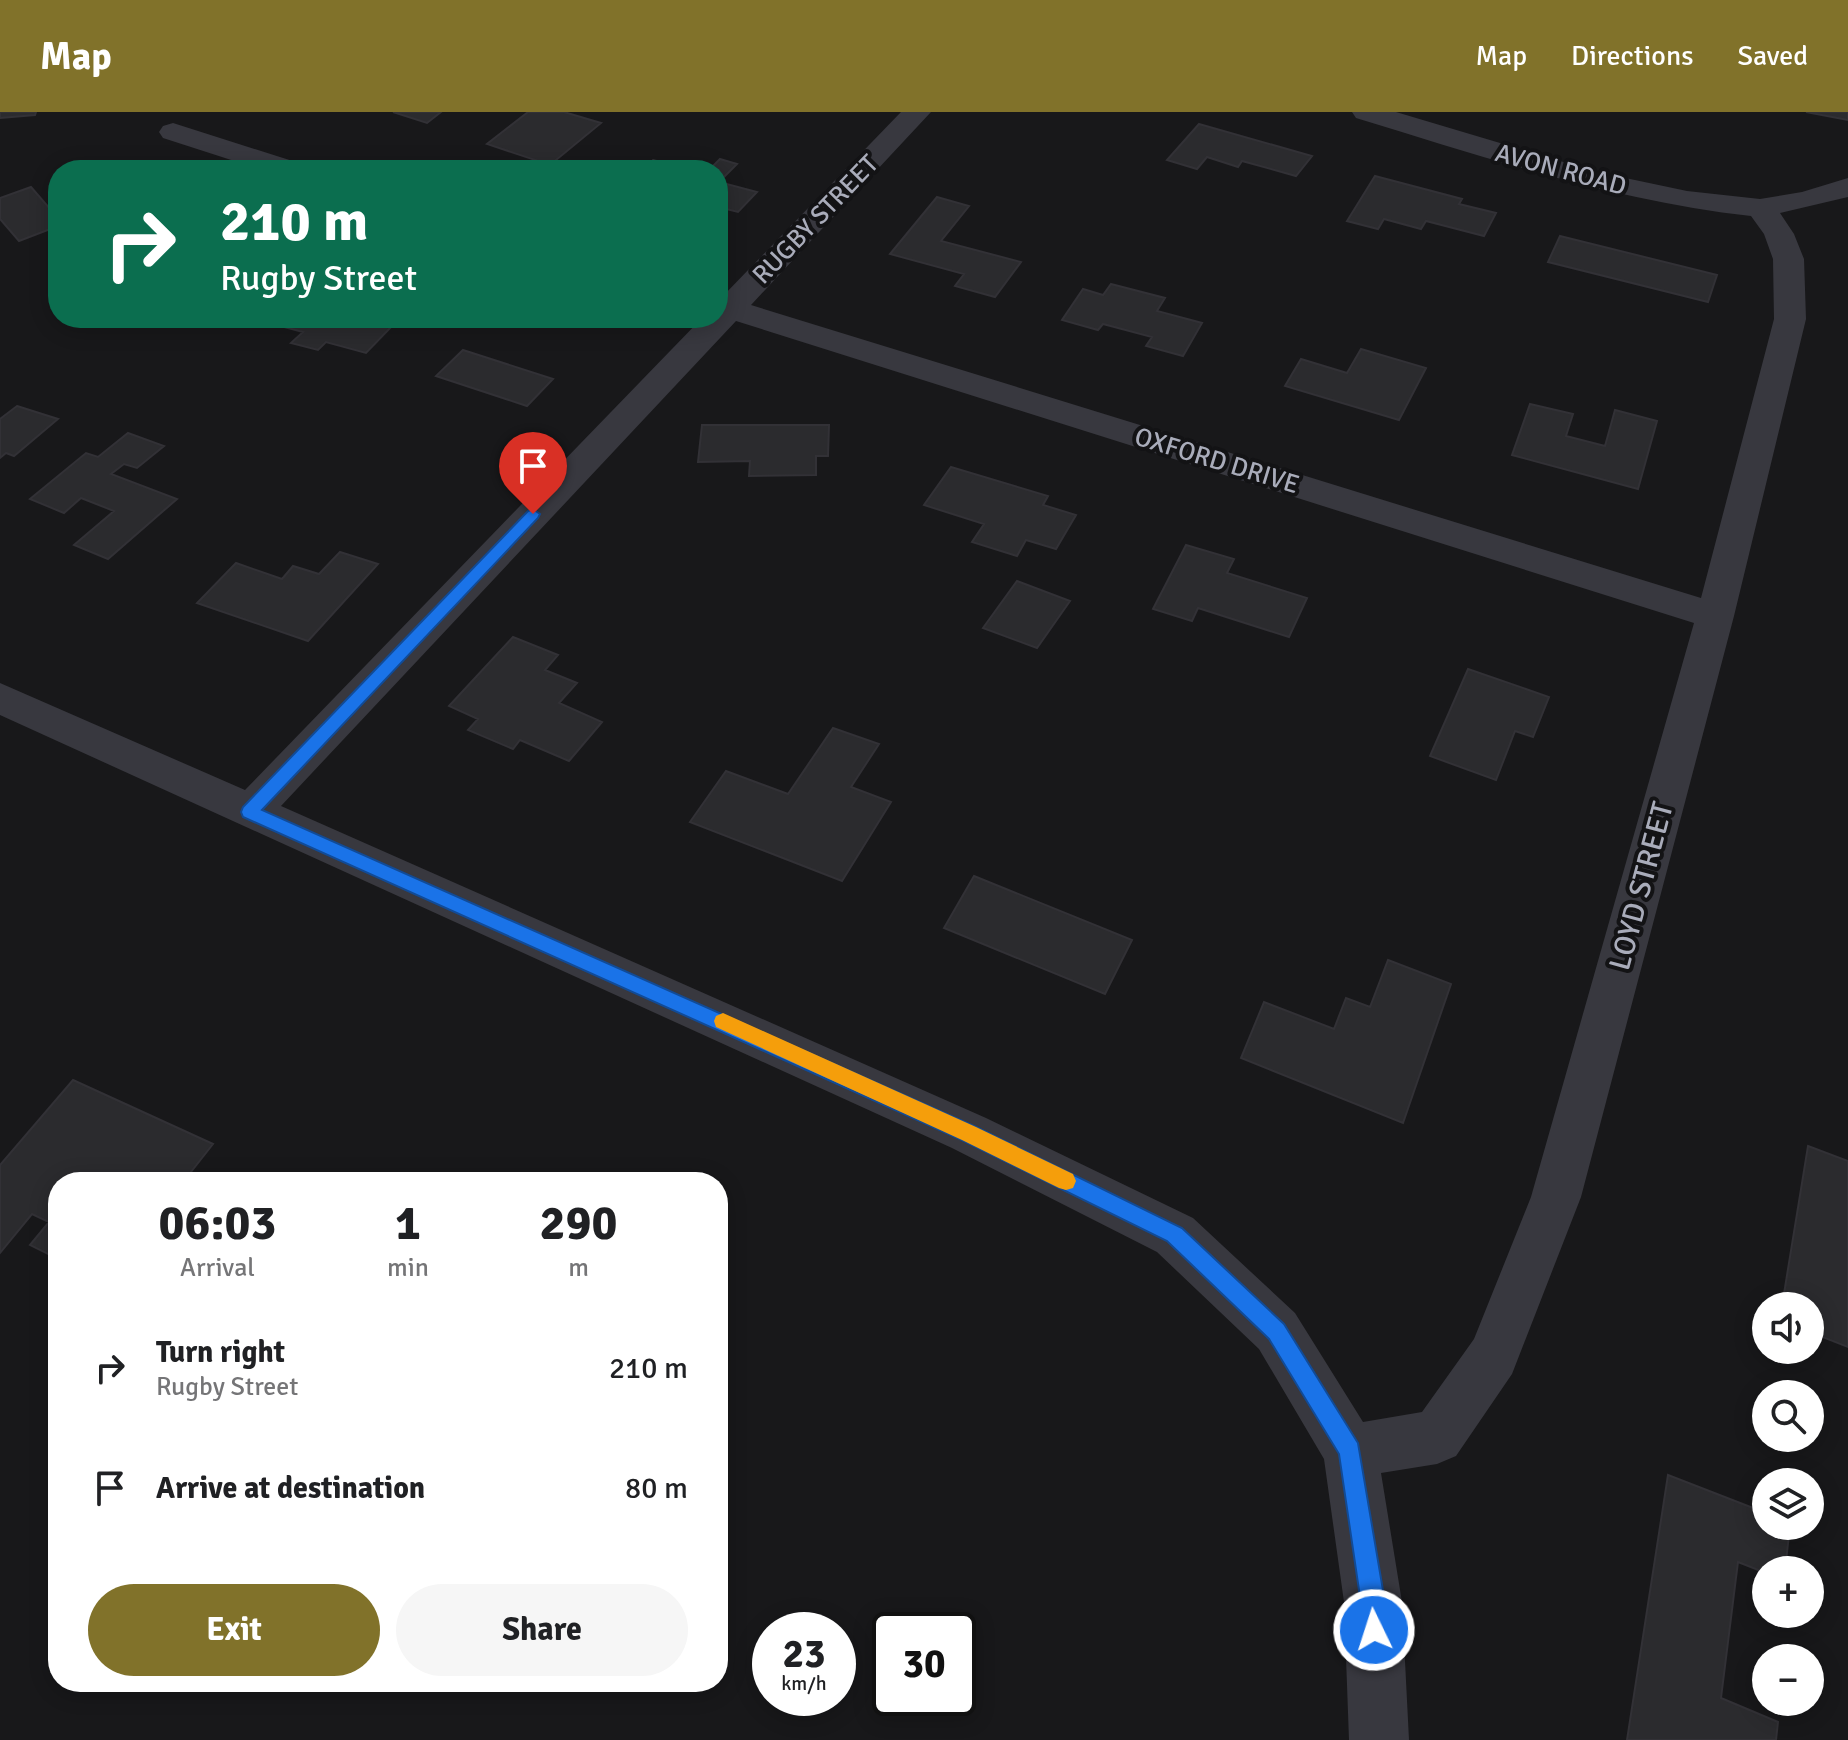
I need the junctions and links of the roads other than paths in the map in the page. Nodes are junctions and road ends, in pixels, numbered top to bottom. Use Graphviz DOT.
graph roads {
  1 [pos="917,112"];
  2 [pos="1366,112"];
  3 [pos="173,132"];
  4 [pos="261,160"];
  5 [pos="1848,187"];
  6 [pos="1769,218"];
  7 [pos="728,302"];
  8 [pos="728,307"];
  9 [pos="703,328"];
  10 [pos="1715,616"];
  11 [pos="0,698"];
  12 [pos="249,812"];
  13 [pos="1350,1451"];
  14 [pos="1379,1740"];
  1 -- 7 [label="street, RUGBY STREET"];
  2 -- 6 [label="street, AVON ROAD"];
  3 -- 4 [label="street"];
  5 -- 6 [label="street, AVON ROAD"];
  6 -- 10 [label="street, LOYD STREET"];
  8 -- 10 [label="street, OXFORD DRIVE"];
  9 -- 12 [label="street, RUGBY STREET"];
  10 -- 13 [label="street, LOYD STREET"];
  11 -- 12 [label="street"];
  12 -- 13 [label="street"];
  13 -- 14 [label="street"];
}
